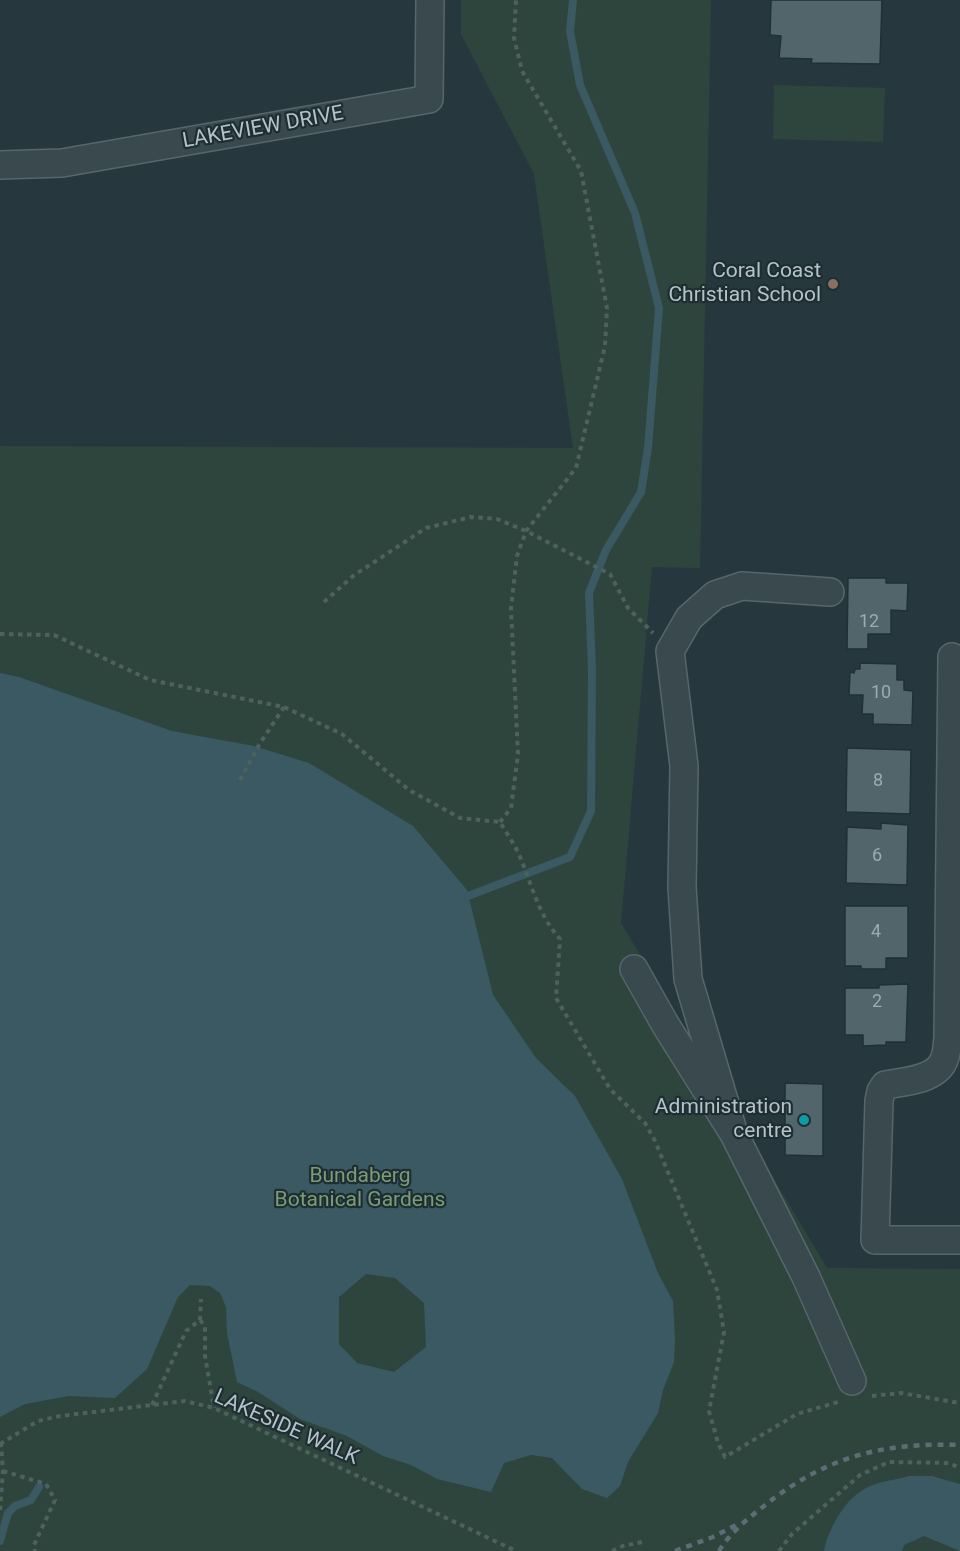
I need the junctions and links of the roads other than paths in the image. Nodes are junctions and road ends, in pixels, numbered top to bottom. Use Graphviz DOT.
graph roads {
  1 [pos="430,0"];
  2 [pos="0,165"];
  3 [pos="830,592"];
  4 [pos="949,650"];
  5 [pos="633,969"];
  6 [pos="734,1134"];
  7 [pos="960,1240"];
  8 [pos="854,1393"];
  1 -- 2 [label="street, LAKEVIEW DRIVE"];
  3 -- 6 [label="street"];
  4 -- 7 [label="street"];
  5 -- 6 [label="street"];
  6 -- 8 [label="street"];
}
